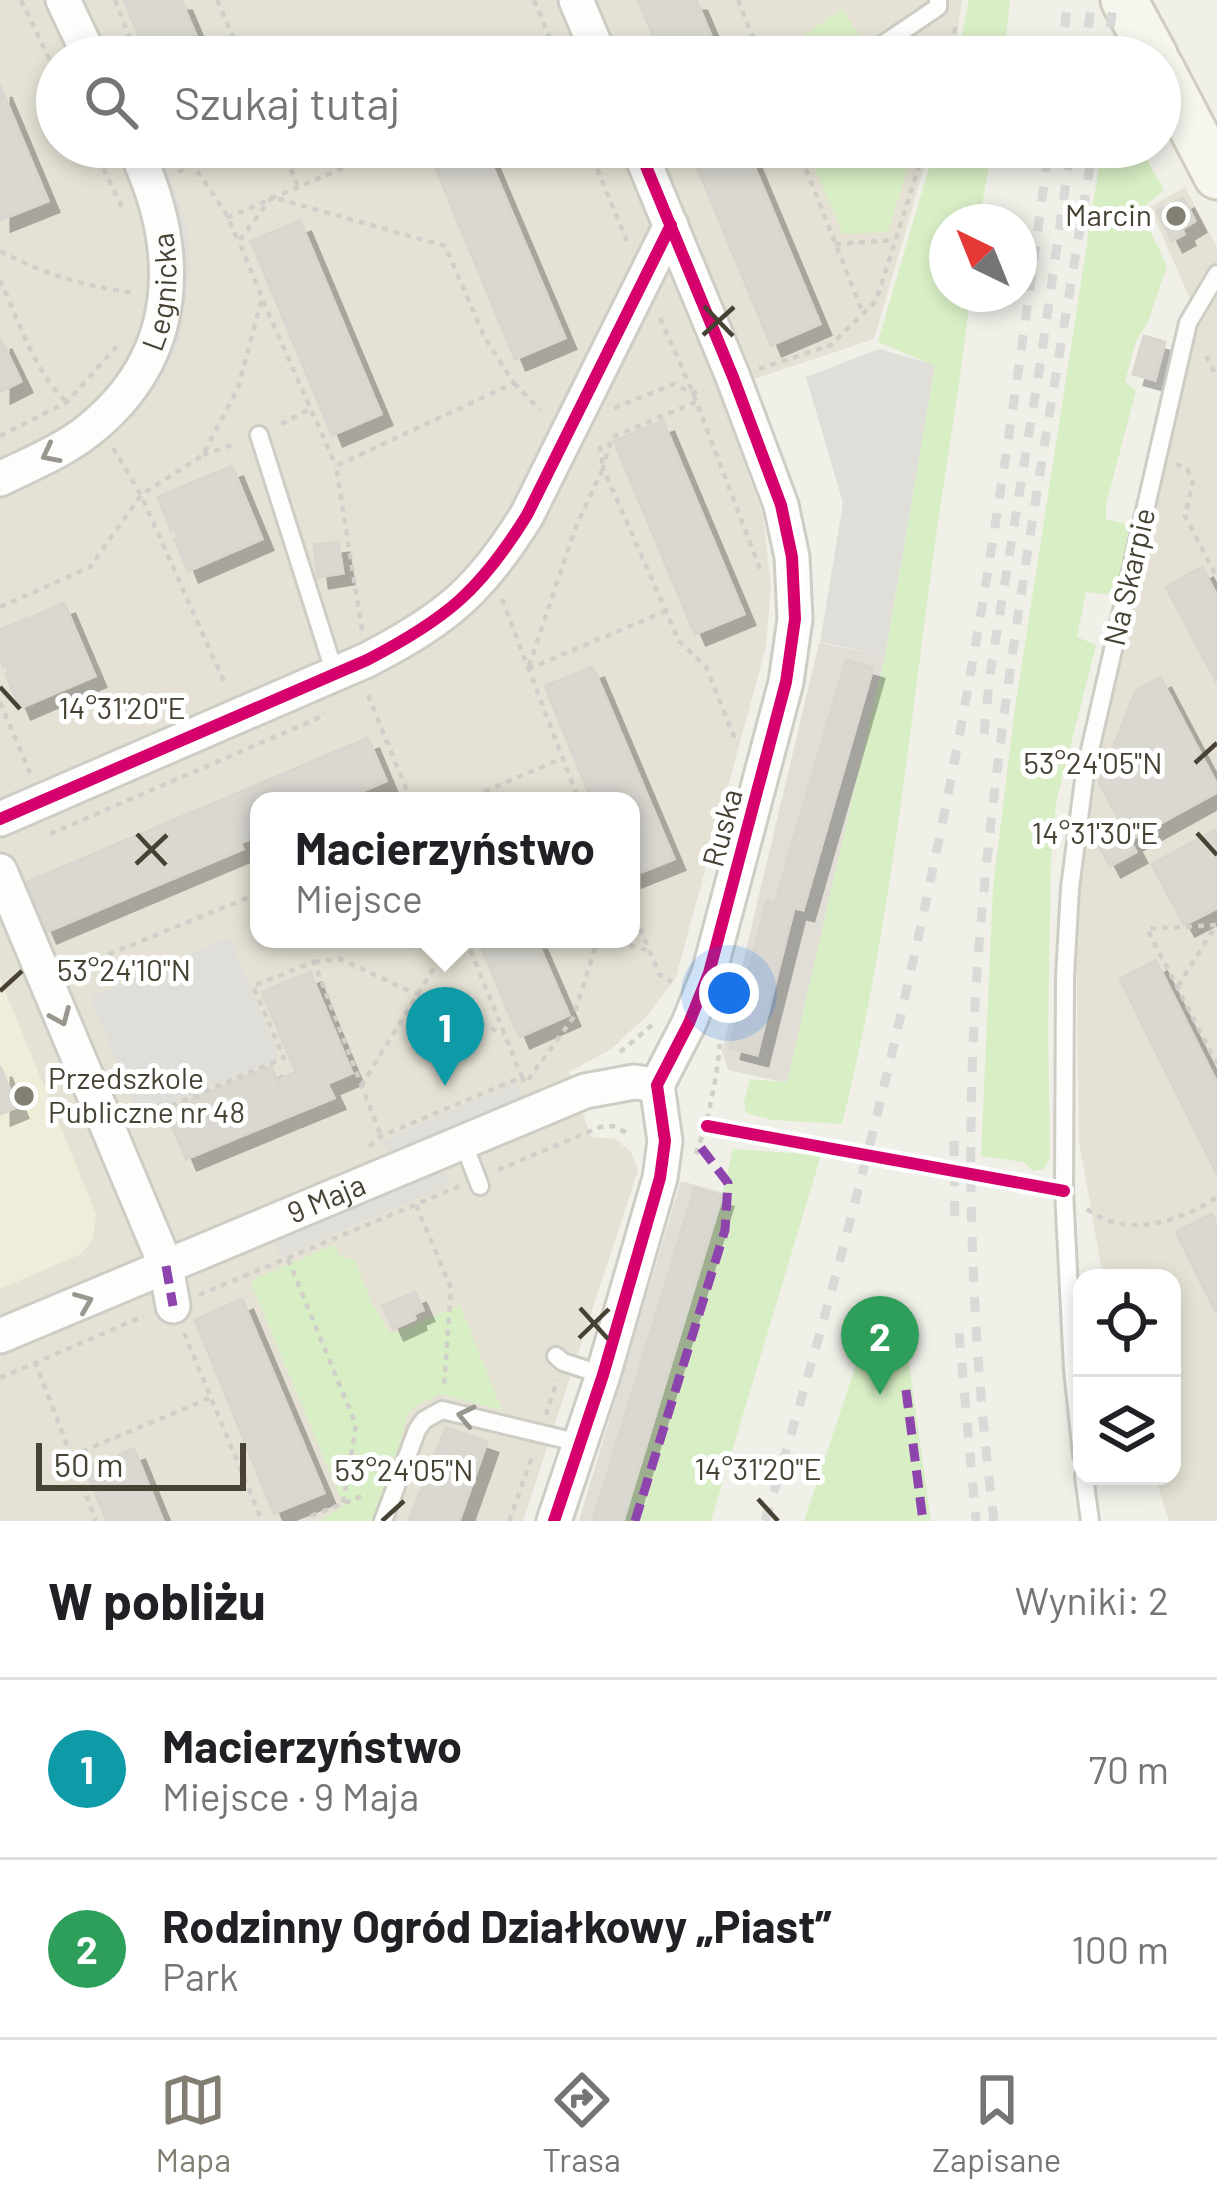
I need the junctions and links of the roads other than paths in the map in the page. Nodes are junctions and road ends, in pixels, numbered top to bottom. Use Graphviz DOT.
graph roads {
  1 [pos="63,0"];
  2 [pos="576,0"];
  3 [pos="938,0"];
  4 [pos="1124,0"];
  5 [pos="80,36"];
  6 [pos="591,36"];
  7 [pos="895,36"];
  8 [pos="1143,36"];
  9 [pos="1181,108"];
  10 [pos="143,168"];
  11 [pos="647,168"];
  12 [pos="1217,176"];
  13 [pos="670,225"];
  14 [pos="1217,274"];
  15 [pos="259,435"];
  16 [pos="0,479"];
  17 [pos="343,687"];
  18 [pos="0,819"];
  19 [pos="0,871"];
  20 [pos="657,1085"];
  21 [pos="463,1142"];
  22 [pos="478,1182"];
  23 [pos="166,1265"];
  24 [pos="173,1306"];
  25 [pos="11,1332"];
  26 [pos="560,1359"];
  27 [pos="603,1375"];
  28 [pos="1074,1377"];
  29 [pos="580,1443"];
  30 [pos="1085,1485"];
  31 [pos="382,1521"];
  32 [pos="554,1521"];
  33 [pos="1090,1521"];
  1 -- 5 [label="street"];
  2 -- 6 [label="street"];
  3 -- 7 [label="lane"];
  4 -- 8 [label="street"];
  9 -- 12 [label="street"];
  10 -- 16 [label="street, Legnicka, one-way"];
  11 -- 13 [label="street, Ruska"];
  13 -- 17 [label="street"];
  13 -- 20 [label="street, Ruska"];
  14 -- 28 [label="lane, Na Skarpie"];
  15 -- 17 [label="lane"];
  17 -- 18 [label="street"];
  19 -- 23 [label="street, one-way"];
  20 -- 21 [label="street, 9 Maja"];
  20 -- 27 [label="street"];
  21 -- 22 [label="lane"];
  21 -- 23 [label="street, 9 Maja"];
  23 -- 24 [label="street"];
  25 -- 23 [label="street, 9 Maja, one-way"];
  26 -- 27 [label="lane"];
  27 -- 29 [label="street"];
  29 -- 31 [label="lane, one-way"];
  29 -- 32 [label="street"];
  30 -- 33 [label="lane"];
}
